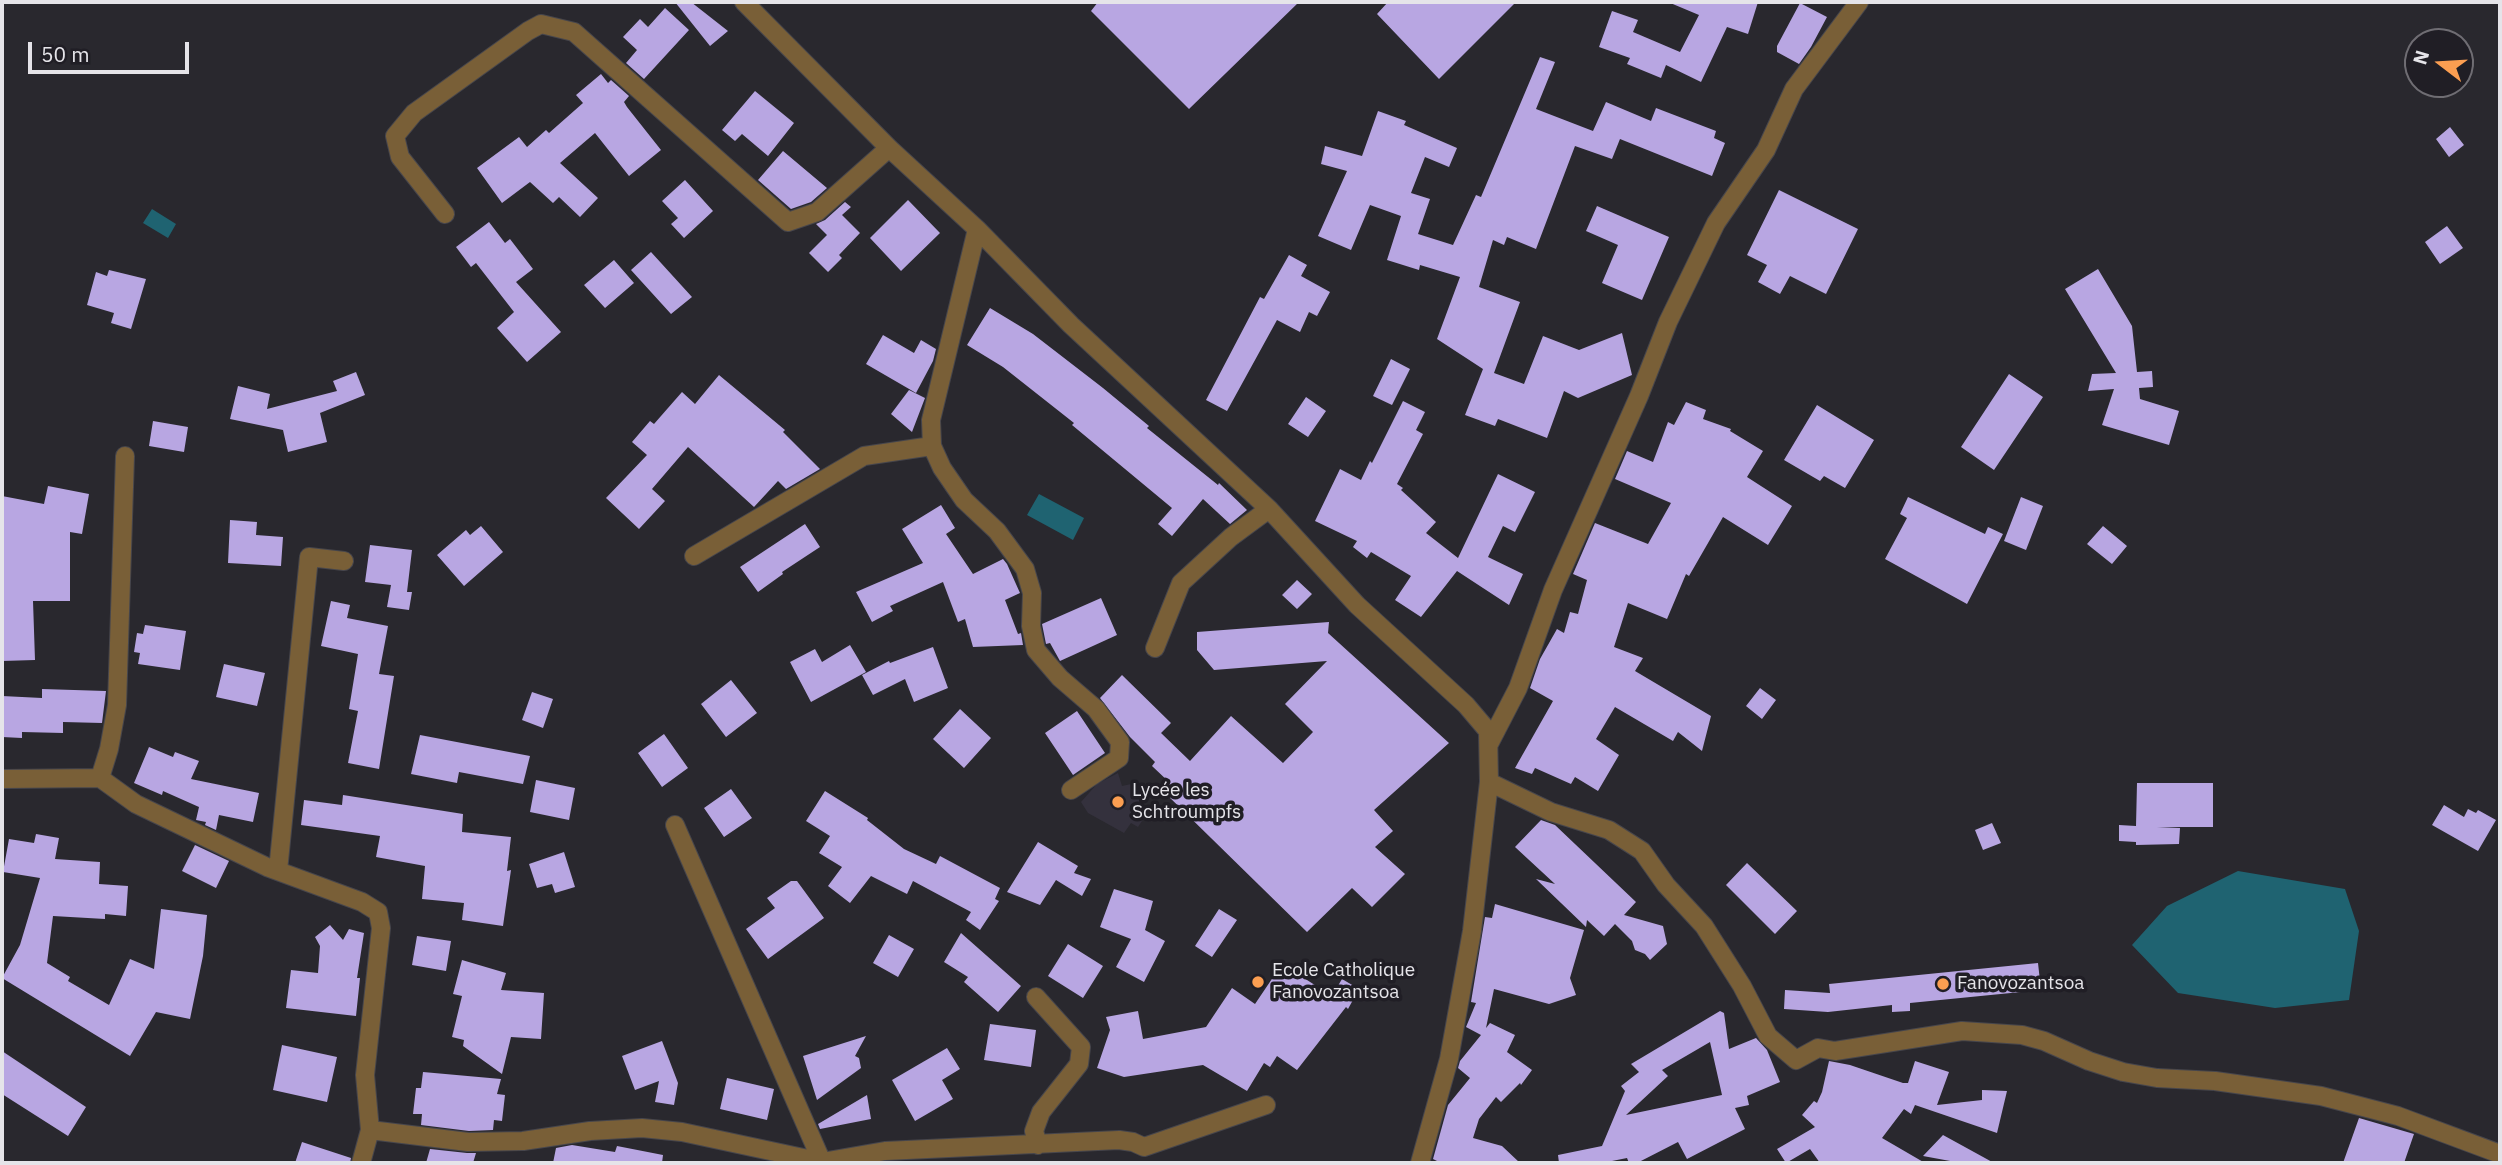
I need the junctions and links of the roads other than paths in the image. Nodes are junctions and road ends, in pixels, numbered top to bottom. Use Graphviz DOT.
graph roads {
  1 [pos="744,2"];
  2 [pos="1859,2"];
  3 [pos="889,148"];
  4 [pos="445,214"];
  5 [pos="977,229"];
  6 [pos="932,446"];
  7 [pos="125,456"];
  8 [pos="1269,509"];
  9 [pos="694,556"];
  10 [pos="344,561"];
  11 [pos="1154,648"];
  12 [pos="1489,744"];
  13 [pos="100,778"];
  14 [pos="2,779"];
  15 [pos="1489,782"];
  16 [pos="1071,790"];
  17 [pos="675,825"];
  18 [pos="278,872"];
  19 [pos="1036,997"];
  20 [pos="1266,1105"];
  21 [pos="370,1130"];
  22 [pos="1038,1145"];
  23 [pos="2500,1154"];
  24 [pos="1143,1155"];
  25 [pos="822,1162"];
  26 [pos="361,1163"];
  27 [pos="1420,1163"];
  1 -- 3 [label="street"];
  2 -- 12 [label="street"];
  3 -- 4 [label="street"];
  3 -- 5 [label="street"];
  5 -- 6 [label="street"];
  5 -- 8 [label="street"];
  6 -- 9 [label="street"];
  6 -- 16 [label="street"];
  7 -- 13 [label="street"];
  8 -- 11 [label="street"];
  8 -- 12 [label="street"];
  10 -- 18 [label="street"];
  12 -- 15 [label="street"];
  13 -- 14 [label="street"];
  13 -- 18 [label="street"];
  15 -- 23 [label="street"];
  15 -- 27 [label="street"];
  17 -- 25 [label="street"];
  18 -- 21 [label="street"];
  19 -- 22 [label="street"];
  20 -- 24 [label="street"];
  21 -- 25 [label="street"];
  21 -- 26 [label="street"];
  22 -- 24 [label="street"];
  22 -- 25 [label="street"];
}
